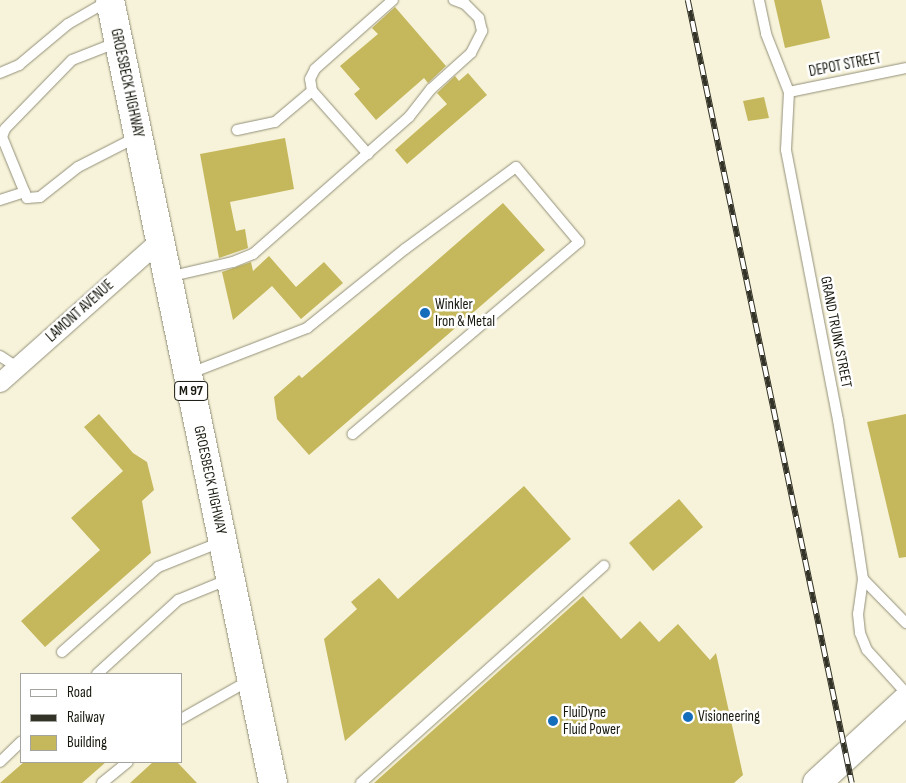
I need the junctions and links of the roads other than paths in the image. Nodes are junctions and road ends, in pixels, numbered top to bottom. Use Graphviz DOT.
graph roads {
  1 [pos="109,0"];
  2 [pos="393,0"];
  3 [pos="454,0"];
  4 [pos="759,0"];
  5 [pos="118,42"];
  6 [pos="906,68"];
  7 [pos="0,72"];
  8 [pos="312,91"];
  9 [pos="790,92"];
  10 [pos="237,130"];
  11 [pos="138,137"];
  12 [pos="368,154"];
  13 [pos="25,192"];
  14 [pos="0,200"];
  15 [pos="160,240"];
  16 [pos="167,277"];
  17 [pos="0,356"];
  18 [pos="17,367"];
  19 [pos="188,375"];
  20 [pos="0,382"];
  21 [pos="354,434"];
  22 [pos="222,541"];
  23 [pos="604,566"];
  24 [pos="230,579"];
  25 [pos="863,579"];
  26 [pos="906,624"];
  27 [pos="62,652"];
  28 [pos="98,673"];
  29 [pos="251,680"];
  30 [pos="906,693"];
  31 [pos="906,701"];
  32 [pos="182,718"];
  33 [pos="20,743"];
  34 [pos="0,762"];
  35 [pos="127,763"];
  36 [pos="102,783"];
  37 [pos="273,783"];
  38 [pos="361,783"];
  39 [pos="817,783"];
  1 -- 5 [label="main road, GROESBECK HIGHWAY / M 97"];
  1 -- 7 [label="lane"];
  2 -- 8 [label="lane"];
  3 -- 12 [label="lane"];
  4 -- 9 [label="lane"];
  5 -- 11 [label="main road, GROESBECK HIGHWAY / M 97"];
  5 -- 13 [label="lane"];
  6 -- 9 [label="lane, DEPOT STREET"];
  8 -- 10 [label="lane"];
  8 -- 12 [label="lane"];
  9 -- 25 [label="lane, GRAND TRUNK STREET"];
  11 -- 13 [label="lane"];
  11 -- 15 [label="main road, GROESBECK HIGHWAY / M 97"];
  12 -- 16 [label="lane"];
  13 -- 14 [label="lane"];
  15 -- 16 [label="main road, GROESBECK HIGHWAY / M 97"];
  15 -- 18 [label="street, LAMONT AVENUE"];
  16 -- 19 [label="main road, GROESBECK HIGHWAY / M 97"];
  17 -- 18 [label="lane"];
  18 -- 20 [label="street, LAMONT AVENUE"];
  19 -- 21 [label="lane"];
  19 -- 22 [label="main road, GROESBECK HIGHWAY / M 97"];
  22 -- 24 [label="main road, GROESBECK HIGHWAY / M 97"];
  22 -- 27 [label="lane"];
  23 -- 38 [label="lane"];
  24 -- 28 [label="lane"];
  24 -- 29 [label="main road, GROESBECK HIGHWAY / M 97"];
  25 -- 26 [label="lane"];
  25 -- 30 [label="lane, GRAND TRUNK STREET"];
  29 -- 32 [label="lane"];
  29 -- 37 [label="main road, GROESBECK HIGHWAY / M 97"];
  31 -- 39 [label="main road"];
  33 -- 34 [label="lane"];
  35 -- 36 [label="lane"];
}
